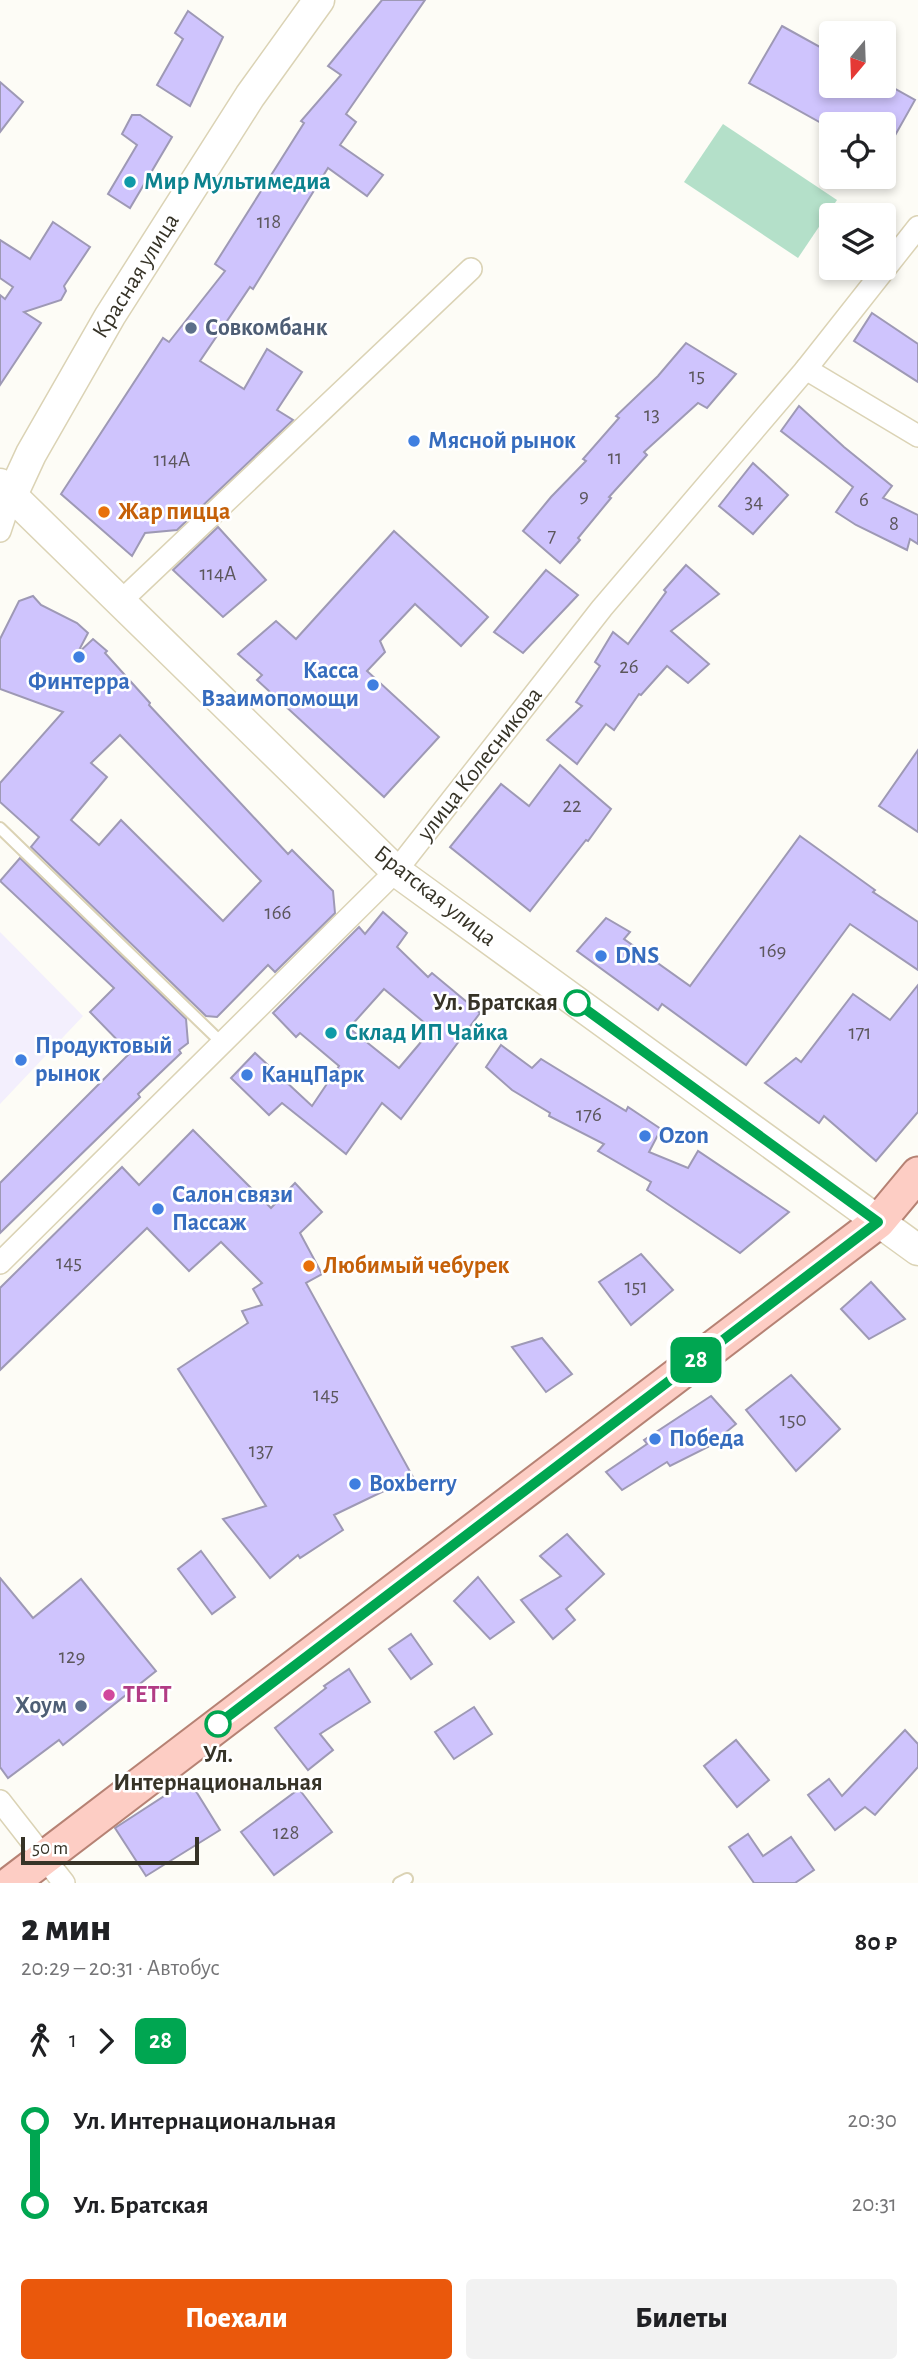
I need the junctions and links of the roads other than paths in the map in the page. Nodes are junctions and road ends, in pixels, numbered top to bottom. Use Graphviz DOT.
graph roads {
  1 [pos="319,0"];
  2 [pos="918,227"];
  3 [pos="471,269"];
  4 [pos="806,369"];
  5 [pos="918,436"];
  6 [pos="6,489"];
  7 [pos="0,531"];
  8 [pos="121,601"];
  9 [pos="0,828"];
  10 [pos="396,870"];
  11 [pos="222,1043"];
  12 [pos="918,1174"];
  13 [pos="878,1222"];
  14 [pos="918,1250"];
  15 [pos="0,1263"];
  16 [pos="0,1801"];
  17 [pos="42,1858"];
  18 [pos="11,1883"];
  19 [pos="64,1883"];
  1 -- 6 [label="main road, Красная улица"];
  2 -- 4 [label="street, улица Колесникова"];
  3 -- 8 [label="street"];
  4 -- 5 [label="street"];
  4 -- 10 [label="street, улица Колесникова"];
  6 -- 7 [label="street, Красная улица"];
  6 -- 8 [label="main road, Братская улица"];
  8 -- 10 [label="main road, Братская улица"];
  9 -- 11 [label="lane"];
  10 -- 11 [label="street, улица Колесникова"];
  10 -- 13 [label="main road, Братская улица"];
  11 -- 15 [label="street, улица Колесникова"];
  12 -- 13 [label="main road"];
  13 -- 14 [label="main road, Братская улица"];
  13 -- 17 [label="main road"];
  16 -- 17 [label="street"];
  17 -- 18 [label="main road"];
  17 -- 19 [label="street"];
}
